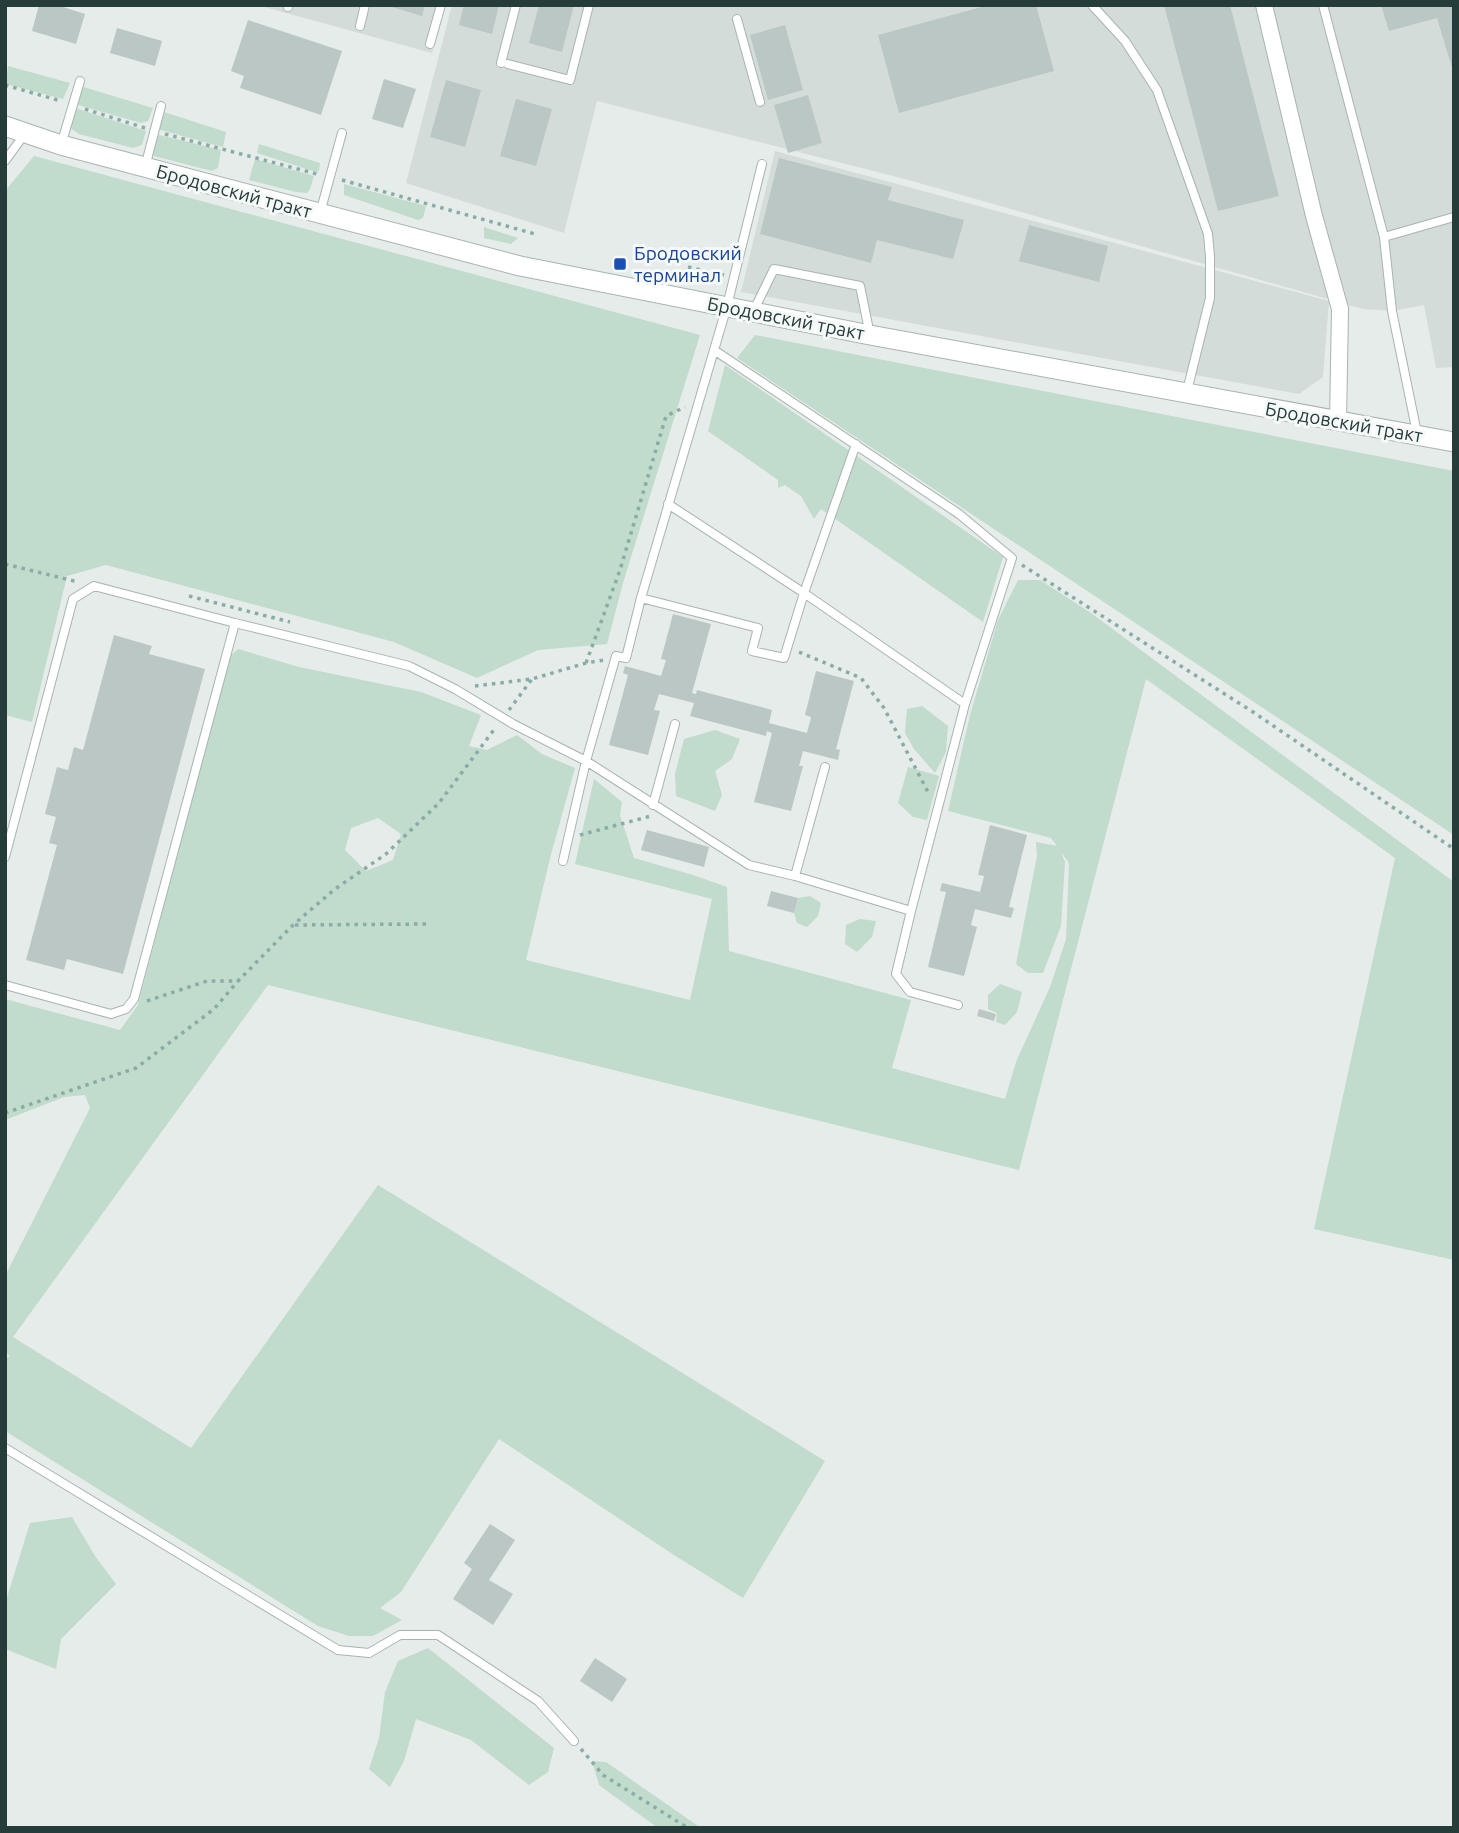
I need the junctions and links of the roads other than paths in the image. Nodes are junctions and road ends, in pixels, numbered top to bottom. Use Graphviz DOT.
graph roads {
  1 [pos="365,5"];
  2 [pos="441,5"];
  3 [pos="516,5"];
  4 [pos="589,5"];
  5 [pos="1092,5"];
  6 [pos="1264,5"];
  7 [pos="1322,5"];
  8 [pos="737,19"];
  9 [pos="360,26"];
  10 [pos="430,44"];
  11 [pos="80,81"];
  12 [pos="760,102"];
  13 [pos="161,106"];
  14 [pos="5,126"];
  15 [pos="26,132"];
  16 [pos="342,133"];
  17 [pos="61,145"];
  18 [pos="5,161"];
  19 [pos="762,164"];
  20 [pos="145,167"];
  21 [pos="320,214"];
  22 [pos="1454,217"];
  23 [pos="1384,237"];
  24 [pos="727,306"];
  25 [pos="753,311"];
  26 [pos="870,335"];
  27 [pos="714,350"];
  28 [pos="1187,394"];
  29 [pos="1338,421"];
  30 [pos="1418,436"];
  31 [pos="1454,442"];
  32 [pos="856,444"];
  33 [pos="668,504"];
  34 [pos="804,593"];
  35 [pos="641,598"];
  36 [pos="235,623"];
  37 [pos="965,704"];
  38 [pos="675,724"];
  39 [pos="586,761"];
  40 [pos="825,767"];
  41 [pos="653,805"];
  42 [pos="5,857"];
  43 [pos="563,861"];
  44 [pos="795,876"];
  45 [pos="911,911"];
  46 [pos="5,985"];
  47 [pos="958,1005"];
  48 [pos="5,1448"];
  49 [pos="573,1741"];
  1 -- 9 [label="lane"];
  2 -- 10 [label="lane"];
  3 -- 4 [label="lane"];
  5 -- 28 [label="lane"];
  6 -- 29 [label="street"];
  7 -- 23 [label="lane"];
  8 -- 12 [label="lane"];
  11 -- 17 [label="lane"];
  13 -- 20 [label="lane"];
  14 -- 15 [label="street, Бродовский тракт"];
  15 -- 17 [label="street, Бродовский тракт"];
  15 -- 18 [label="lane"];
  16 -- 21 [label="lane"];
  17 -- 20 [label="street, Бродовский тракт"];
  19 -- 24 [label="lane"];
  20 -- 21 [label="street, Бродовский тракт"];
  21 -- 24 [label="street, Бродовский тракт"];
  22 -- 23 [label="lane"];
  23 -- 30 [label="lane"];
  24 -- 25 [label="street, Бродовский тракт"];
  24 -- 27 [label="lane"];
  25 -- 26 [label="street, Бродовский тракт"];
  25 -- 26 [label="lane"];
  26 -- 28 [label="street, Бродовский тракт"];
  27 -- 32 [label="lane"];
  27 -- 33 [label="lane"];
  28 -- 29 [label="street, Бродовский тракт"];
  29 -- 30 [label="street, Бродовский тракт"];
  30 -- 31 [label="street, Бродовский тракт"];
  32 -- 34 [label="lane"];
  32 -- 37 [label="lane"];
  33 -- 34 [label="lane"];
  33 -- 35 [label="lane"];
  34 -- 35 [label="lane"];
  34 -- 37 [label="lane"];
  35 -- 39 [label="lane"];
  36 -- 39 [label="lane"];
  36 -- 42 [label="lane"];
  36 -- 46 [label="lane"];
  37 -- 45 [label="lane"];
  38 -- 41 [label="lane"];
  39 -- 41 [label="lane"];
  39 -- 43 [label="lane"];
  40 -- 44 [label="lane"];
  41 -- 44 [label="lane"];
  44 -- 45 [label="lane"];
  45 -- 47 [label="lane"];
  48 -- 49 [label="lane"];
}
